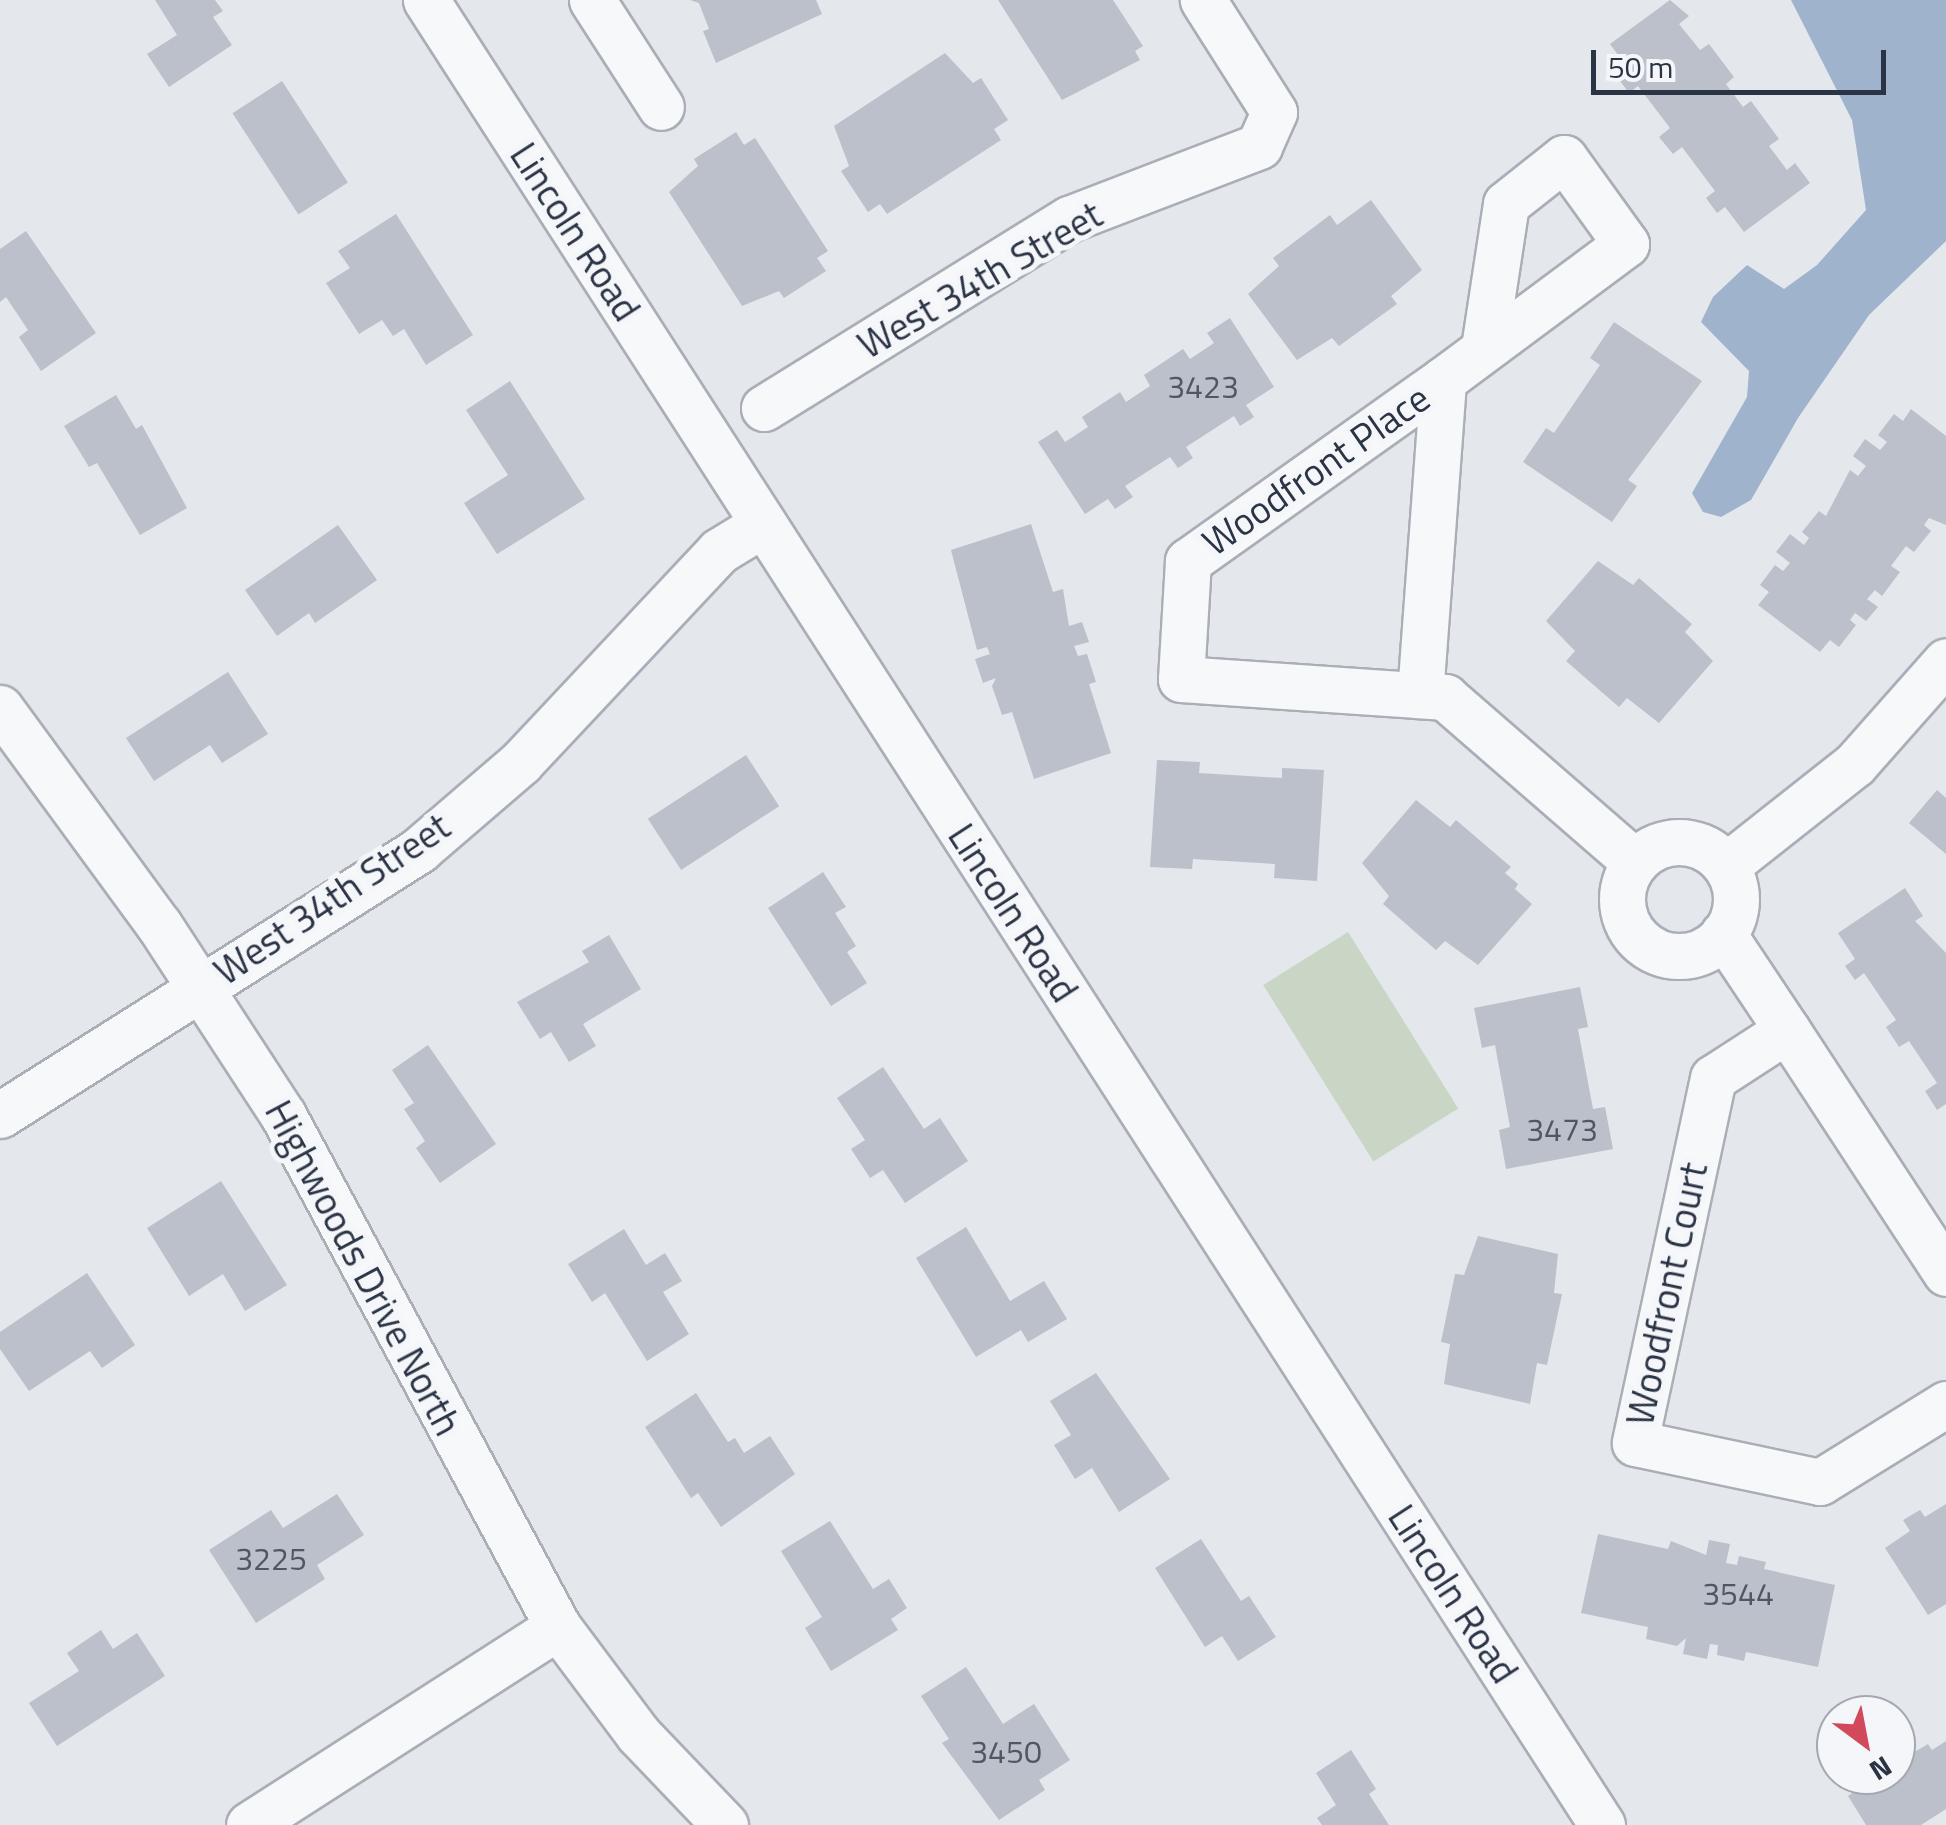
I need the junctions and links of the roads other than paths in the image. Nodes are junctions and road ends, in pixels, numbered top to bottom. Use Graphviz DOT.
graph roads {
  1 [pos="426,0"];
  2 [pos="592,0"];
  3 [pos="1203,0"];
  4 [pos="661,107"];
  5 [pos="1484,348"];
  6 [pos="1443,380"];
  7 [pos="764,408"];
  8 [pos="763,524"];
  9 [pos="1946,661"];
  10 [pos="1420,694"];
  11 [pos="0,708"];
  12 [pos="1635,862"];
  13 [pos="1726,866"];
  14 [pos="1723,934"];
  15 [pos="200,987"];
  16 [pos="1787,1030"];
  17 [pos="0,1115"];
  18 [pos="1946,1273"];
  19 [pos="1946,1404"];
  20 [pos="558,1627"];
  21 [pos="249,1825"];
  22 [pos="725,1825"];
  23 [pos="1602,1825"];
  1 -- 8 [label="street, Lincoln Road"];
  2 -- 4 [label="street"];
  3 -- 7 [label="street, West 34th Street"];
  5 -- 5 [label="street, Woodfront Place"];
  5 -- 6 [label="street, Woodfront Place"];
  6 -- 10 [label="street, Woodfront Place"];
  6 -- 10 [label="street, Woodfront Place"];
  8 -- 15 [label="street, West 34th Street"];
  8 -- 23 [label="street, Lincoln Road"];
  9 -- 13 [label="street"];
  10 -- 12 [label="street, Woodfront Place"];
  11 -- 15 [label="street, Highwoods Drive North"];
  12 -- 13 [label="street"];
  12 -- 14 [label="street"];
  13 -- 14 [label="street"];
  14 -- 16 [label="street"];
  15 -- 17 [label="street, West 34th Street"];
  15 -- 20 [label="street, Highwoods Drive North"];
  16 -- 18 [label="street"];
  16 -- 19 [label="street, Woodfront Court"];
  20 -- 21 [label="street"];
  20 -- 22 [label="street, Highwoods Drive North"];
}
